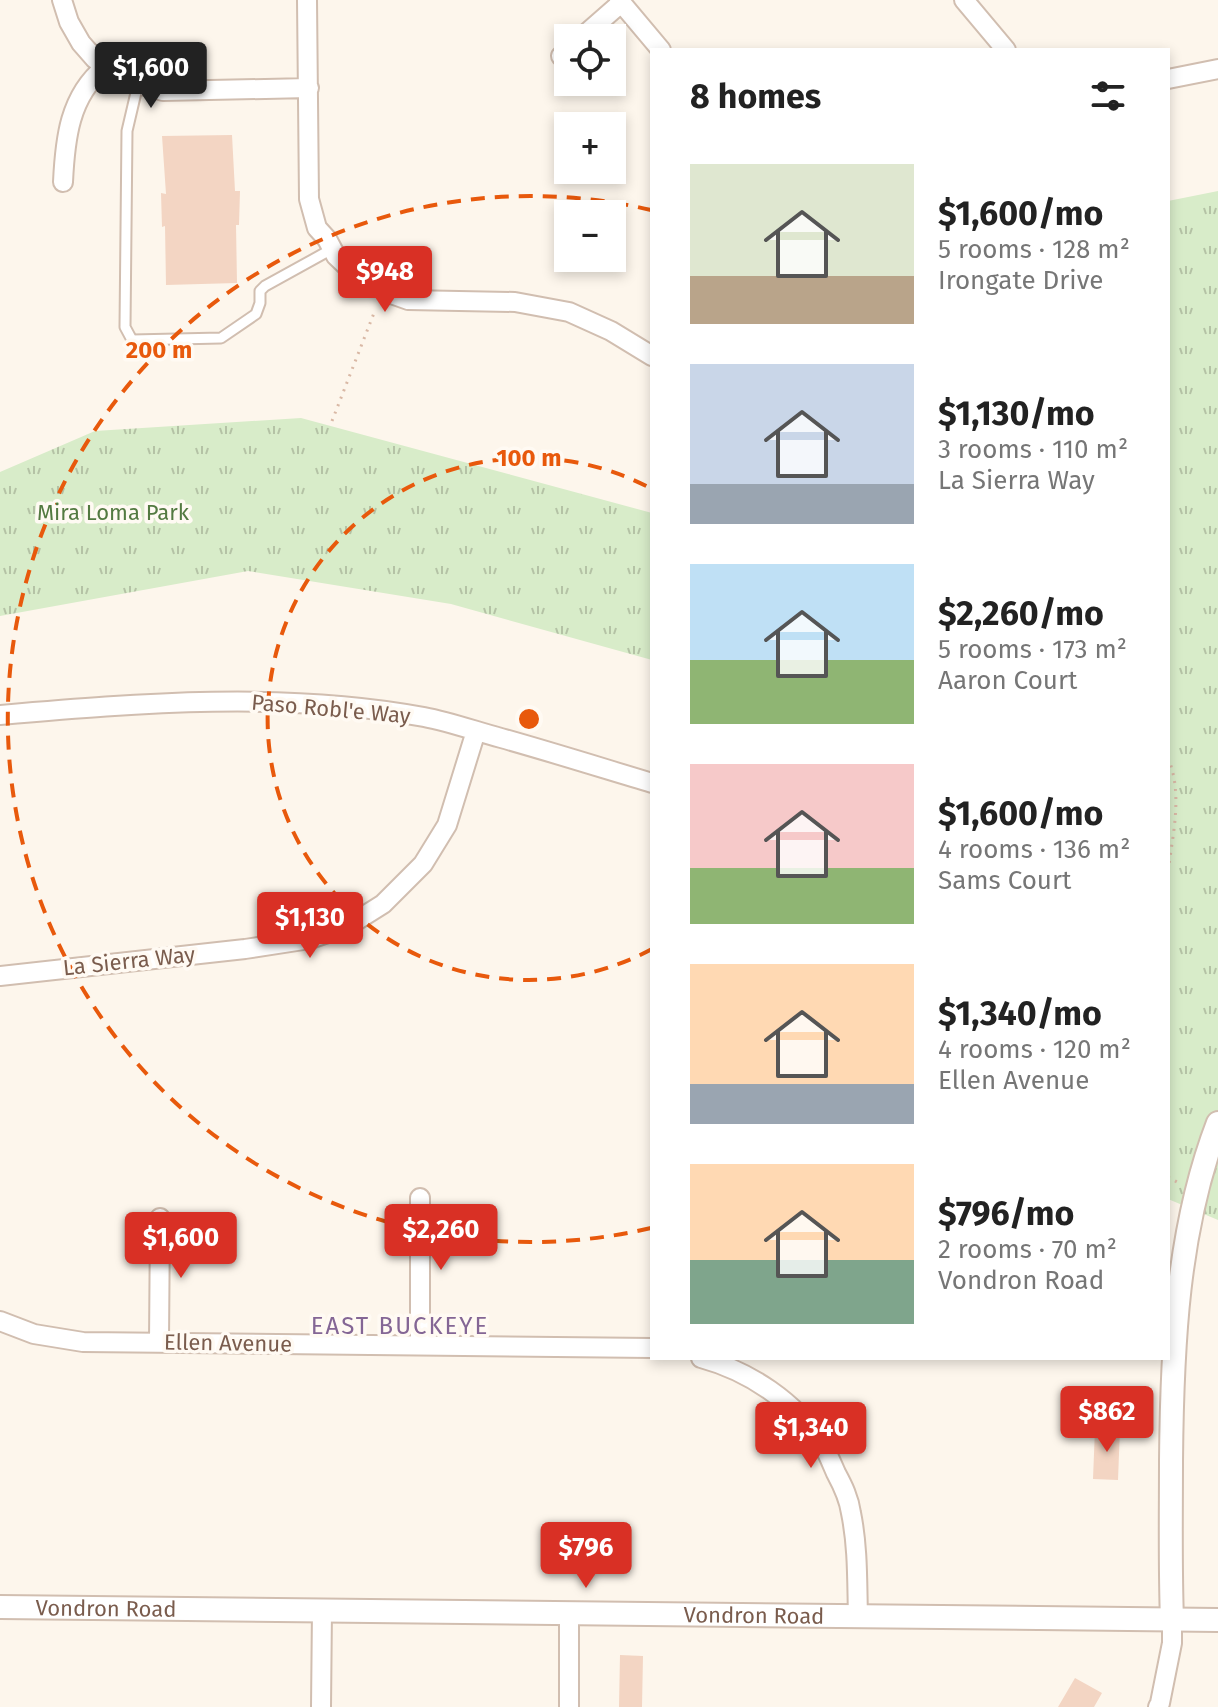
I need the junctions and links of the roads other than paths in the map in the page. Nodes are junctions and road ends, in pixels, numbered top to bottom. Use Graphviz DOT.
graph roads {
  1 [pos="62,0"];
  2 [pos="307,0"];
  3 [pos="964,0"];
  4 [pos="620,1"];
  5 [pos="596,24"];
  6 [pos="659,48"];
  7 [pos="1004,48"];
  8 [pos="105,67"];
  9 [pos="1218,69"];
  10 [pos="1170,79"];
  11 [pos="138,84"];
  12 [pos="309,88"];
  13 [pos="63,182"];
  14 [pos="332,249"];
  15 [pos="650,355"];
  16 [pos="0,715"];
  17 [pos="476,731"];
  18 [pos="650,782"];
  19 [pos="0,976"];
  20 [pos="1218,1123"];
  21 [pos="420,1198"];
  22 [pos="160,1218"];
  23 [pos="0,1321"];
  24 [pos="1171,1329"];
  25 [pos="159,1342"];
  26 [pos="420,1345"];
  27 [pos="650,1348"];
  28 [pos="708,1360"];
  29 [pos="0,1607"];
  30 [pos="322,1610"];
  31 [pos="569,1613"];
  32 [pos="858,1617"];
  33 [pos="1172,1620"];
  34 [pos="1218,1620"];
  35 [pos="321,1707"];
  36 [pos="569,1707"];
  37 [pos="1158,1707"];
  1 -- 8 [label="street"];
  2 -- 12 [label="street"];
  3 -- 7 [label="street"];
  4 -- 5 [label="street"];
  4 -- 6 [label="street"];
  8 -- 11 [label="street"];
  8 -- 13 [label="street"];
  9 -- 10 [label="street"];
  11 -- 12 [label="street"];
  11 -- 14 [label="lane"];
  12 -- 14 [label="street"];
  14 -- 15 [label="street"];
  16 -- 17 [label="street, Paso Robl'e Way"];
  17 -- 18 [label="street, Paso Robl'e Way"];
  17 -- 19 [label="street, La Sierra Way"];
  20 -- 24 [label="street"];
  21 -- 26 [label="street"];
  22 -- 25 [label="street"];
  23 -- 25 [label="street, Ellen Avenue"];
  24 -- 33 [label="street"];
  25 -- 26 [label="street, Ellen Avenue"];
  26 -- 27 [label="street, Ellen Avenue"];
  28 -- 32 [label="street"];
  29 -- 30 [label="street, Vondron Road"];
  30 -- 31 [label="street, Vondron Road"];
  30 -- 35 [label="street"];
  31 -- 32 [label="street, Vondron Road"];
  31 -- 36 [label="street"];
  32 -- 33 [label="street, Vondron Road"];
  33 -- 34 [label="street, Vondron Road"];
  33 -- 37 [label="street"];
}
